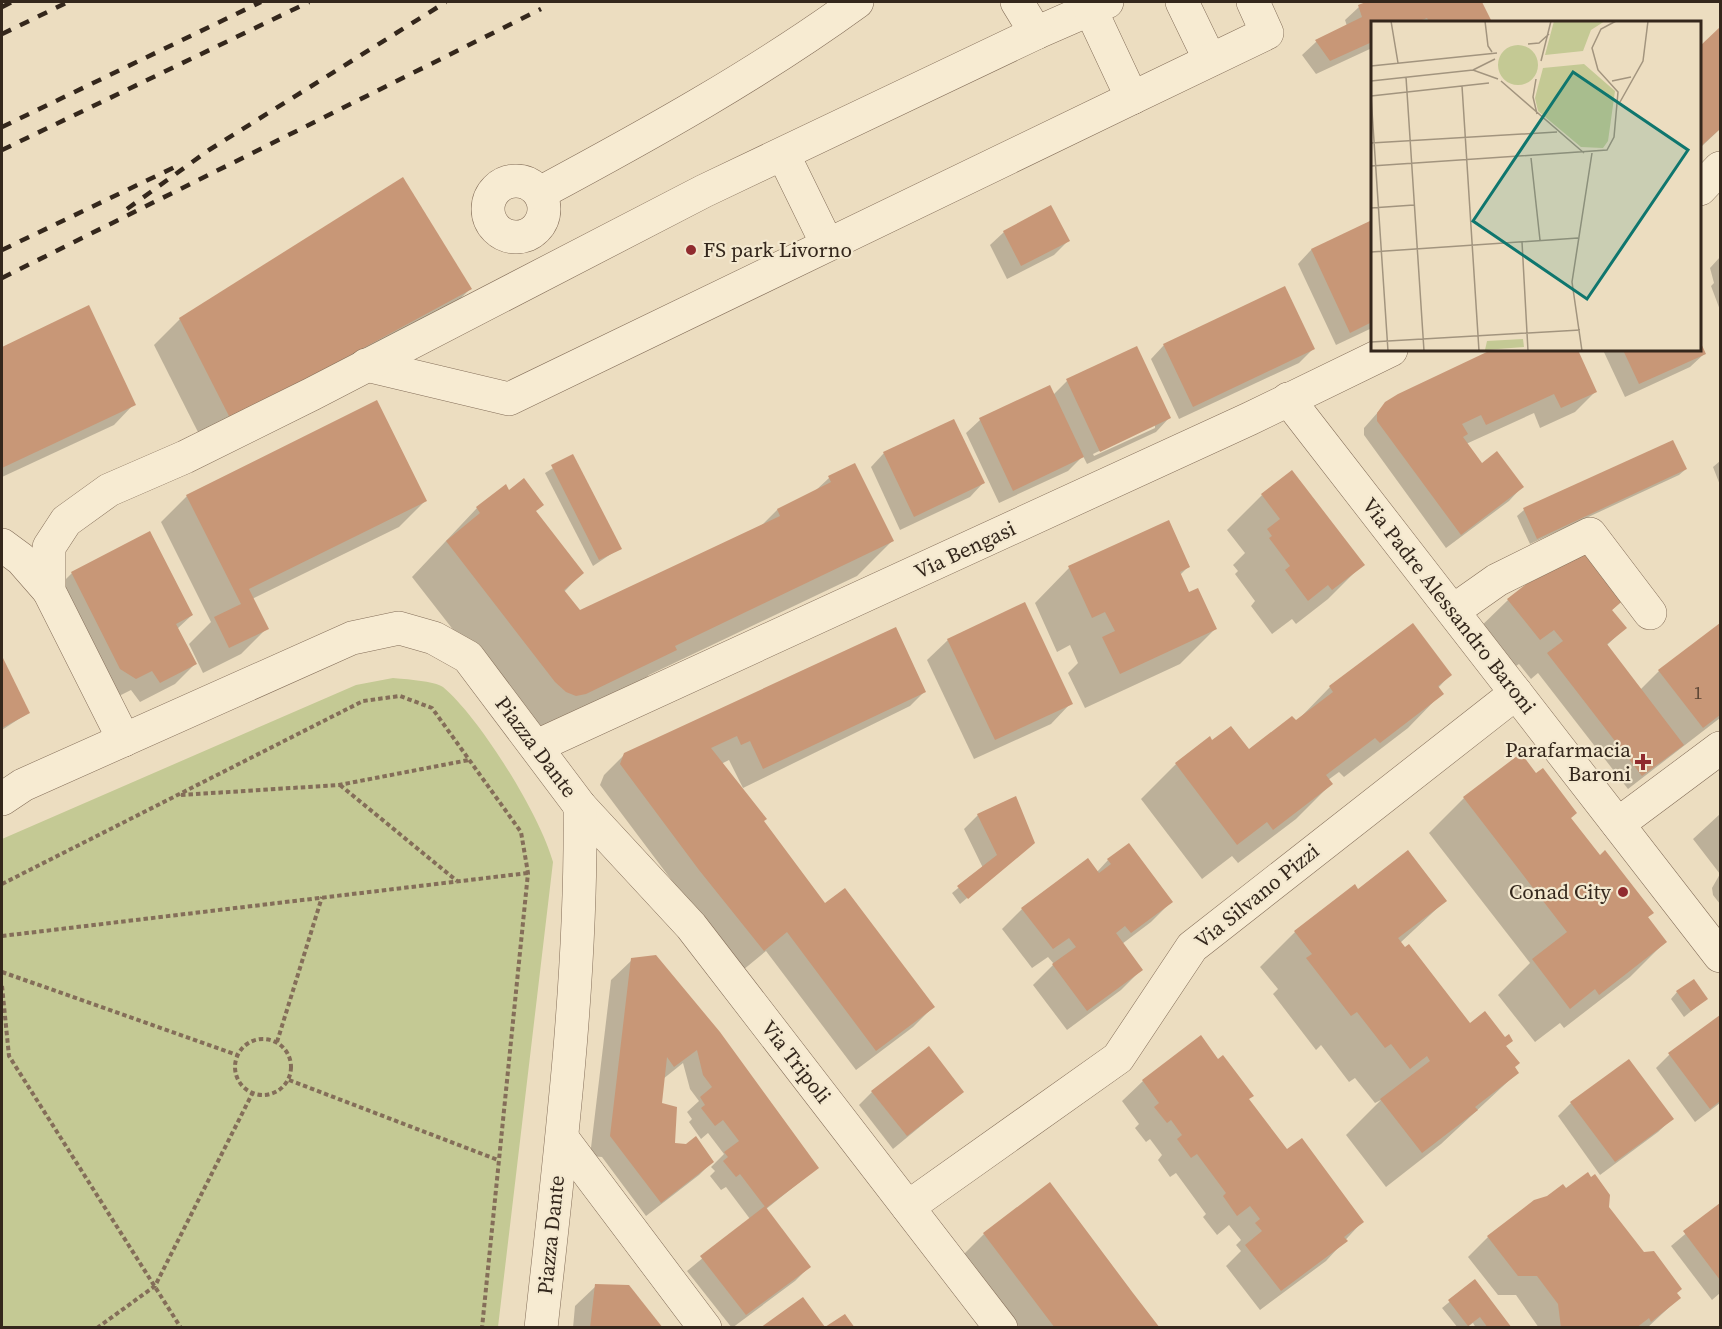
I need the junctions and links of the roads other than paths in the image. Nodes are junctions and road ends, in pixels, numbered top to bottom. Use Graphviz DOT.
graph roads {
  1 [pos="857,2"];
  2 [pos="1017,2"];
  3 [pos="1182,2"];
  4 [pos="1252,2"];
  5 [pos="1095,4"];
  6 [pos="1036,33"];
  7 [pos="1210,60"];
  8 [pos="1132,98"];
  9 [pos="784,156"];
  10 [pos="1720,168"];
  11 [pos="1701,188"];
  12 [pos="540,193"];
  13 [pos="827,244"];
  14 [pos="1389,351"];
  15 [pos="366,365"];
  16 [pos="1288,399"];
  17 [pos="2,545"];
  18 [pos="49,591"];
  19 [pos="1453,611"];
  20 [pos="1650,613"];
  21 [pos="1516,693"];
  22 [pos="124,740"];
  23 [pos="537,746"];
  24 [pos="1720,748"];
  25 [pos="9,792"];
  26 [pos="580,806"];
  27 [pos="1618,824"];
  28 [pos="1720,956"];
  29 [pos="561,1138"];
  30 [pos="908,1207"];
  31 [pos="541,1328"];
  32 [pos="705,1328"];
  33 [pos="1001,1328"];
  1 -- 12 [label="street"];
  2 -- 6 [label="street"];
  3 -- 7 [label="street"];
  4 -- 7 [label="street"];
  5 -- 6 [label="street"];
  5 -- 8 [label="street"];
  6 -- 9 [label="street"];
  7 -- 8 [label="street"];
  8 -- 13 [label="street"];
  9 -- 13 [label="street"];
  9 -- 15 [label="street"];
  10 -- 11 [label="street"];
  13 -- 15 [label="street"];
  14 -- 16 [label="street, Via Bengasi"];
  15 -- 18 [label="street"];
  16 -- 19 [label="street, Via Padre Alessandro Baroni"];
  16 -- 23 [label="street, Via Bengasi"];
  17 -- 18 [label="street"];
  18 -- 22 [label="street"];
  19 -- 20 [label="street"];
  19 -- 21 [label="street, Via Padre Alessandro Baroni"];
  21 -- 27 [label="street, Via Padre Alessandro Baroni"];
  21 -- 30 [label="street, Via Silvano Pizzi"];
  22 -- 23 [label="street, Piazza Dante"];
  22 -- 25 [label="street, Piazza Dante"];
  23 -- 26 [label="street, Piazza Dante"];
  24 -- 27 [label="street"];
  26 -- 29 [label="street, Piazza Dante"];
  26 -- 30 [label="street, Via Tripoli"];
  27 -- 28 [label="street, Via Padre Alessandro Baroni"];
  29 -- 31 [label="street, Piazza Dante"];
  29 -- 32 [label="street"];
  30 -- 33 [label="street, Via Tripoli"];
}
